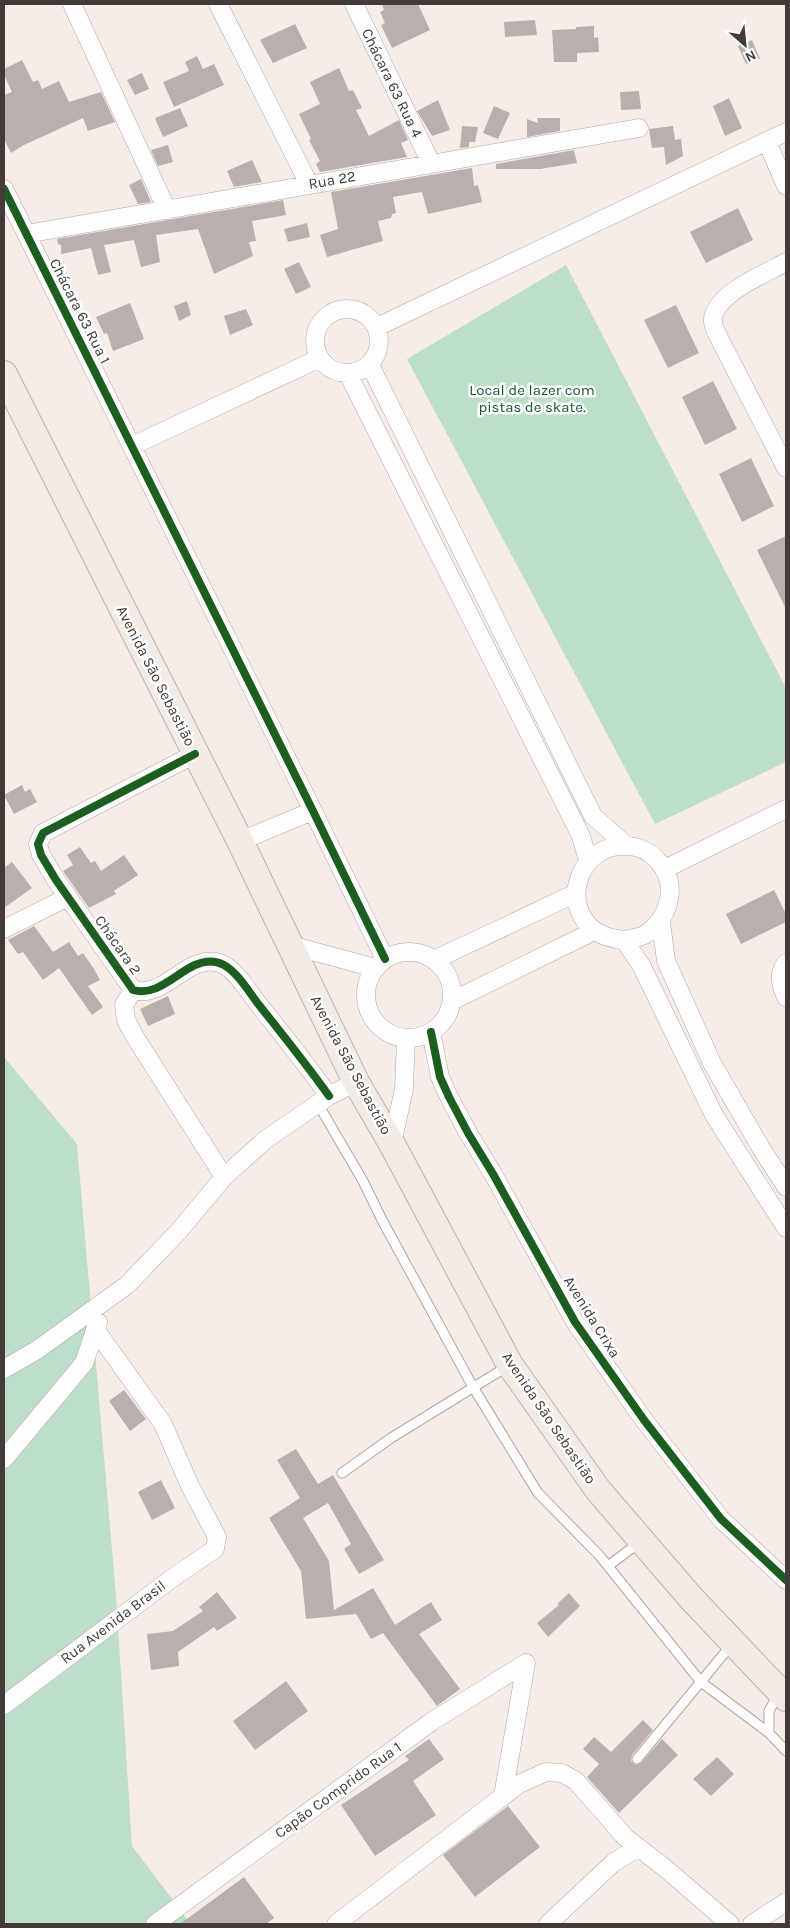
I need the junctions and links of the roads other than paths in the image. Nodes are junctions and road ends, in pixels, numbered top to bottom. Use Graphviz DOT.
graph roads {
  1 [pos="72,4"];
  2 [pos="218,4"];
  3 [pos="354,4"];
  4 [pos="639,128"];
  5 [pos="786,132"];
  6 [pos="766,142"];
  7 [pos="430,163"];
  8 [pos="309,184"];
  9 [pos="786,186"];
  10 [pos="4,189"];
  11 [pos="167,210"];
  12 [pos="26,234"];
  13 [pos="786,262"];
  14 [pos="377,327"];
  15 [pos="318,358"];
  16 [pos="370,365"];
  17 [pos="4,374"];
  18 [pos="348,374"];
  19 [pos="132,446"];
  20 [pos="786,468"];
  21 [pos="195,754"];
  22 [pos="786,809"];
  23 [pos="313,811"];
  24 [pos="240,841"];
  25 [pos="627,846"];
  26 [pos="588,861"];
  27 [pos="665,869"];
  28 [pos="576,893"];
  29 [pos="68,897"];
  30 [pos="661,922"];
  31 [pos="4,930"];
  32 [pos="594,931"];
  33 [pos="624,940"];
  34 [pos="290,945"];
  35 [pos="434,960"];
  36 [pos="786,962"];
  37 [pos="380,964"];
  38 [pos="133,990"];
  39 [pos="786,997"];
  40 [pos="452,1001"];
  41 [pos="431,1032"];
  42 [pos="406,1039"];
  43 [pos="356,1082"];
  44 [pos="324,1100"];
  45 [pos="392,1144"];
  46 [pos="224,1177"];
  47 [pos="786,1187"];
  48 [pos="786,1228"];
  49 [pos="104,1302"];
  50 [pos="95,1329"];
  51 [pos="510,1365"];
  52 [pos="4,1369"];
  53 [pos="473,1387"];
  54 [pos="4,1459"];
  55 [pos="342,1473"];
  56 [pos="641,1540"];
  57 [pos="608,1566"];
  58 [pos="786,1580"];
  59 [pos="733,1642"];
  60 [pos="701,1682"];
  61 [pos="783,1695"];
  62 [pos="4,1706"];
  63 [pos="769,1733"];
  64 [pos="786,1751"];
  65 [pos="637,1759"];
  66 [pos="503,1796"];
  67 [pos="638,1848"];
  68 [pos="786,1902"];
  69 [pos="155,1924"];
  70 [pos="336,1924"];
  71 [pos="548,1924"];
  72 [pos="730,1924"];
  73 [pos="752,1924"];
  1 -- 11 [label="street"];
  2 -- 8 [label="street"];
  3 -- 7 [label="street, Chácara 63 Rua 4"];
  4 -- 7 [label="street, Rua 22"];
  5 -- 6 [label="street"];
  6 -- 9 [label="street"];
  6 -- 14 [label="street"];
  7 -- 8 [label="street, Rua 22"];
  8 -- 11 [label="street, Rua 22"];
  10 -- 12 [label="street, Chácara 63 Rua 1"];
  11 -- 12 [label="street, Rua 22"];
  12 -- 19 [label="street, Chácara 63 Rua 1"];
  13 -- 20 [label="street"];
  14 -- 15 [label="street"];
  14 -- 16 [label="street"];
  15 -- 18 [label="street"];
  15 -- 19 [label="street"];
  16 -- 18 [label="street"];
  16 -- 25 [label="street"];
  17 -- 21 [label="main road, Avenida São Sebastião"];
  18 -- 26 [label="street"];
  19 -- 23 [label="street, Chácara 63 Rua 1"];
  21 -- 24 [label="main road, Avenida São Sebastião"];
  21 -- 29 [label="street, Chácara 2"];
  22 -- 27 [label="street"];
  23 -- 24 [label="street"];
  23 -- 37 [label="street, Chácara 63 Rua 1"];
  24 -- 34 [label="main road, Avenida São Sebastião"];
  25 -- 26 [label="street"];
  25 -- 27 [label="street"];
  26 -- 28 [label="street"];
  27 -- 30 [label="street"];
  28 -- 32 [label="street"];
  28 -- 35 [label="street"];
  29 -- 31 [label="street"];
  29 -- 38 [label="street, Chácara 2"];
  30 -- 33 [label="street"];
  30 -- 47 [label="street"];
  32 -- 33 [label="street"];
  32 -- 40 [label="street"];
  33 -- 48 [label="street"];
  34 -- 37 [label="street"];
  34 -- 43 [label="main road, Avenida São Sebastião"];
  35 -- 37 [label="street"];
  35 -- 40 [label="street"];
  36 -- 39 [label="street"];
  37 -- 42 [label="street"];
  38 -- 44 [label="street, Chácara 2"];
  38 -- 46 [label="street"];
  40 -- 41 [label="street"];
  41 -- 42 [label="street"];
  41 -- 58 [label="street, Avenida Crixa"];
  42 -- 45 [label="street"];
  43 -- 44 [label="street"];
  43 -- 45 [label="main road, Avenida São Sebastião"];
  44 -- 46 [label="street"];
  44 -- 53 [label="lane"];
  45 -- 51 [label="main road, Avenida São Sebastião"];
  46 -- 49 [label="street"];
  49 -- 50 [label="street"];
  49 -- 52 [label="street"];
  50 -- 54 [label="street"];
  50 -- 62 [label="street, Rua Avenida Brasil"];
  51 -- 53 [label="lane"];
  51 -- 56 [label="main road, Avenida São Sebastião"];
  53 -- 55 [label="lane"];
  53 -- 57 [label="lane"];
  56 -- 57 [label="lane"];
  56 -- 59 [label="main road, Avenida São Sebastião"];
  57 -- 60 [label="lane"];
  59 -- 60 [label="lane"];
  59 -- 61 [label="main road, Avenida São Sebastião"];
  60 -- 63 [label="lane"];
  60 -- 65 [label="lane"];
  61 -- 63 [label="lane"];
  63 -- 64 [label="lane"];
  66 -- 67 [label="street"];
  66 -- 69 [label="street, Capão Comprido Rua 1"];
  66 -- 70 [label="street"];
  67 -- 71 [label="street"];
  67 -- 72 [label="street"];
  68 -- 73 [label="street"];
}
